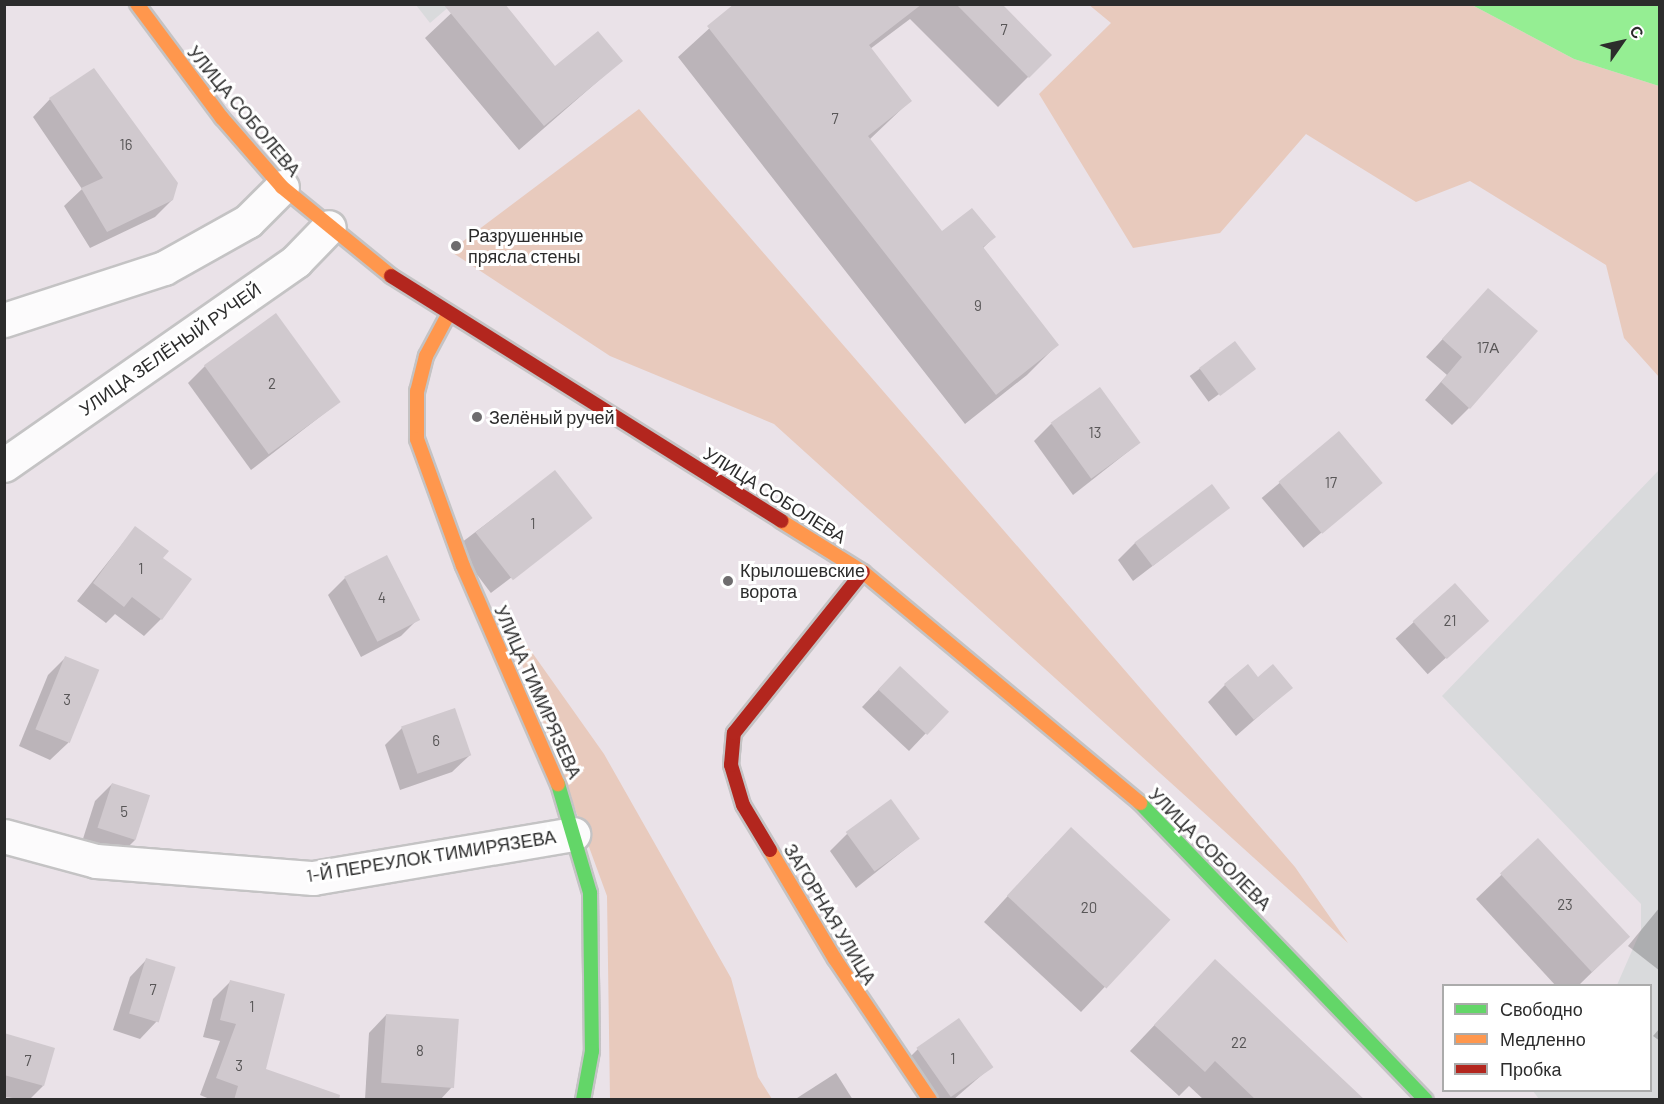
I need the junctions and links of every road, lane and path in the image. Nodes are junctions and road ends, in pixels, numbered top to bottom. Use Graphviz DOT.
graph roads {
  1 [pos="136,4"];
  2 [pos="282,187"];
  3 [pos="329,227"];
  4 [pos="449,313"];
  5 [pos="4,320"];
  6 [pos="4,465"];
  7 [pos="864,572"];
  8 [pos="573,834"];
  9 [pos="4,836"];
  10 [pos="583,1100"];
  11 [pos="930,1100"];
  12 [pos="1426,1100"];
  1 -- 2 [label="main road, УЛИЦА СОБОЛЕВА"];
  2 -- 3 [label="main road, УЛИЦА СОБОЛЕВА"];
  2 -- 5 [label="street"];
  3 -- 4 [label="main road, УЛИЦА СОБОЛЕВА"];
  3 -- 6 [label="street, УЛИЦА ЗЕЛЁНЫЙ РУЧЕЙ"];
  4 -- 7 [label="main road, УЛИЦА СОБОЛЕВА"];
  4 -- 8 [label="main road, УЛИЦА ТИМИРЯЗЕВА"];
  7 -- 11 [label="main road, ЗАГОРНАЯ УЛИЦА"];
  7 -- 12 [label="main road, УЛИЦА СОБОЛЕВА"];
  8 -- 9 [label="street, 1-Й ПЕРЕУЛОК ТИМИРЯЗЕВА"];
  8 -- 10 [label="main road, УЛИЦА ТИМИРЯЗЕВА"];
}
